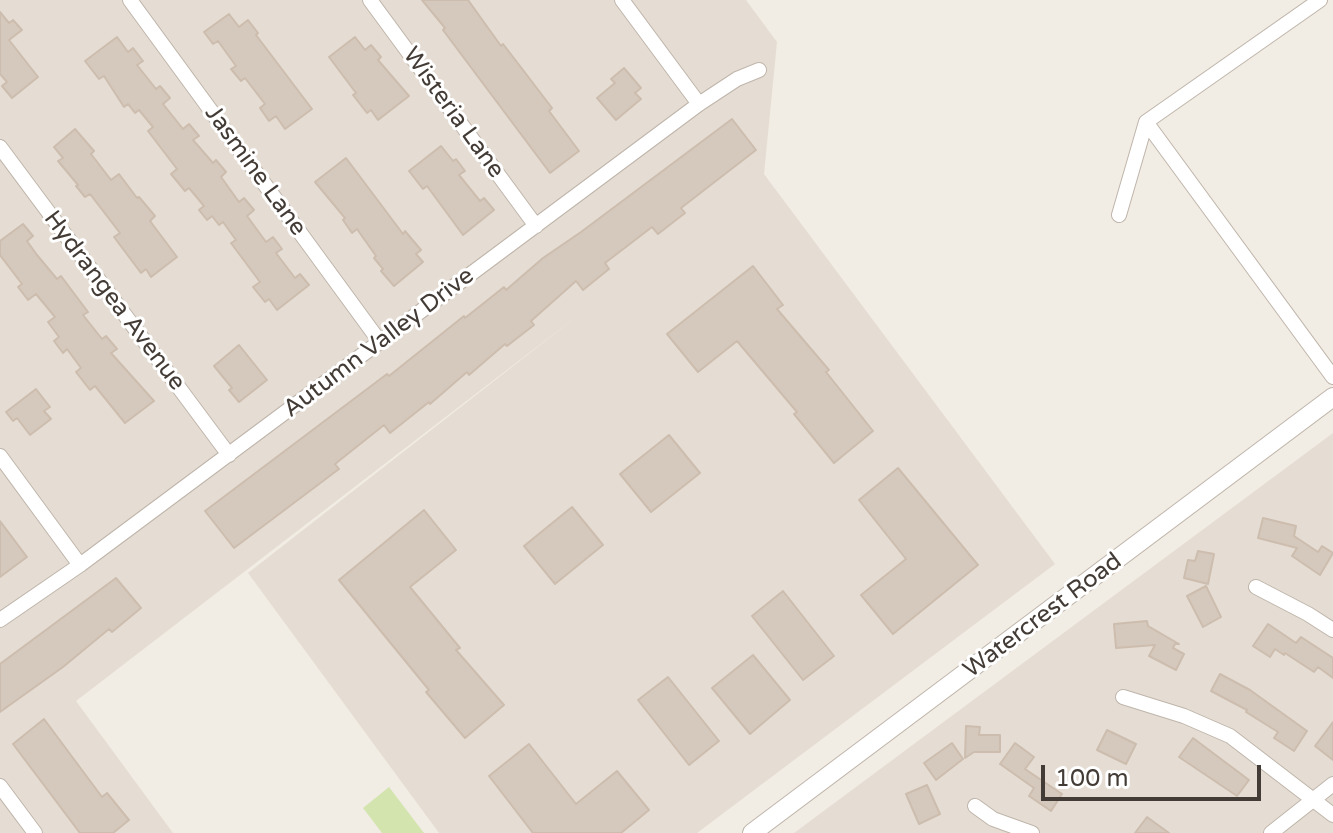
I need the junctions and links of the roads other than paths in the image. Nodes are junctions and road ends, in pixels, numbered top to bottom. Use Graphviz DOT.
graph roads {
  1 [pos="130,0"];
  2 [pos="370,0"];
  3 [pos="622,0"];
  4 [pos="1320,0"];
  5 [pos="759,70"];
  6 [pos="699,104"];
  7 [pos="1146,122"];
  8 [pos="0,147"];
  9 [pos="1119,215"];
  10 [pos="536,226"];
  11 [pos="380,342"];
  12 [pos="1333,377"];
  13 [pos="1333,397"];
  14 [pos="229,455"];
  15 [pos="0,456"];
  16 [pos="80,565"];
  17 [pos="1256,587"];
  18 [pos="0,620"];
  19 [pos="1333,630"];
  20 [pos="1123,697"];
  21 [pos="1333,784"];
  22 [pos="0,786"];
  23 [pos="1314,800"];
  24 [pos="975,806"];
  25 [pos="1333,815"];
  26 [pos="35,833"];
  27 [pos="752,833"];
  28 [pos="1032,833"];
  29 [pos="1271,833"];
  1 -- 11 [label="street, Jasmine Lane"];
  2 -- 10 [label="street, Wisteria Lane"];
  3 -- 6 [label="street"];
  4 -- 7 [label="street"];
  5 -- 6 [label="street, Autumn Valley Drive"];
  6 -- 10 [label="street, Autumn Valley Drive"];
  7 -- 9 [label="street"];
  7 -- 12 [label="street"];
  8 -- 14 [label="street, Hydrangea Avenue"];
  10 -- 11 [label="street, Autumn Valley Drive"];
  11 -- 14 [label="street, Autumn Valley Drive"];
  13 -- 27 [label="street, Watercrest Road"];
  14 -- 16 [label="street, Autumn Valley Drive"];
  15 -- 16 [label="street"];
  16 -- 18 [label="street, Autumn Valley Drive"];
  17 -- 19 [label="street"];
  20 -- 23 [label="street"];
  21 -- 23 [label="street"];
  22 -- 26 [label="street"];
  23 -- 25 [label="street"];
  23 -- 29 [label="street"];
  24 -- 28 [label="street"];
}
